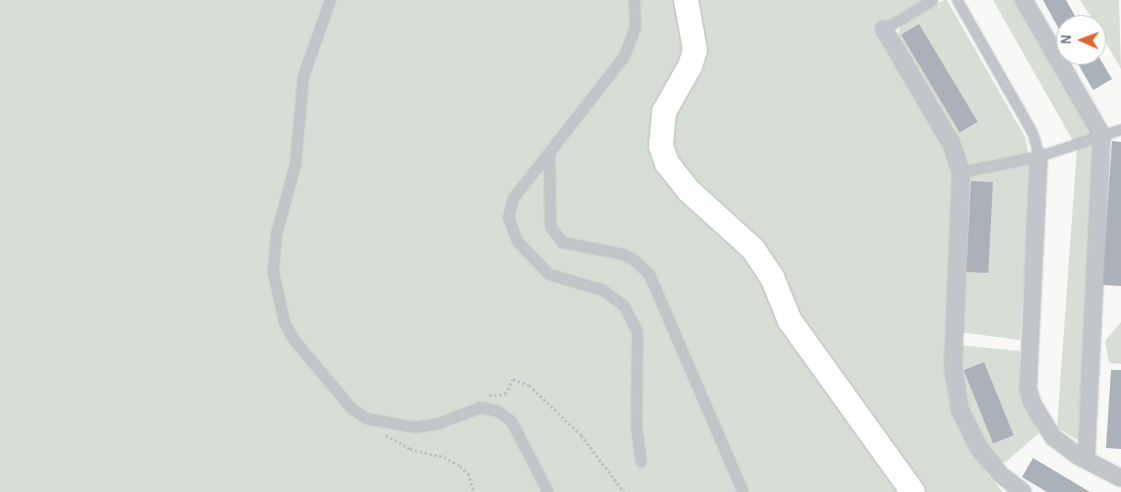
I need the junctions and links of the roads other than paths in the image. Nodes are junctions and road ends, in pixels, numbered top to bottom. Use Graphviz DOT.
graph roads {
  1 [pos="330,0"];
  2 [pos="634,0"];
  3 [pos="686,0"];
  4 [pos="932,0"];
  5 [pos="957,0"];
  6 [pos="1024,0"];
  7 [pos="884,29"];
  8 [pos="1121,129"];
  9 [pos="1102,134"];
  10 [pos="549,153"];
  11 [pos="1039,156"];
  12 [pos="961,172"];
  13 [pos="1086,460"];
  14 [pos="640,462"];
  15 [pos="1121,478"];
  16 [pos="548,492"];
  17 [pos="742,492"];
  18 [pos="913,492"];
  19 [pos="1023,492"];
  1 -- 16 [label="lane"];
  2 -- 10 [label="lane"];
  3 -- 18 [label="street"];
  4 -- 7 [label="lane"];
  5 -- 11 [label="lane"];
  6 -- 9 [label="street"];
  7 -- 12 [label="street"];
  8 -- 9 [label="lane"];
  9 -- 11 [label="lane"];
  9 -- 13 [label="street"];
  10 -- 14 [label="lane"];
  10 -- 17 [label="lane"];
  11 -- 12 [label="lane"];
  11 -- 13 [label="street"];
  12 -- 19 [label="street"];
  13 -- 15 [label="street"];
}
